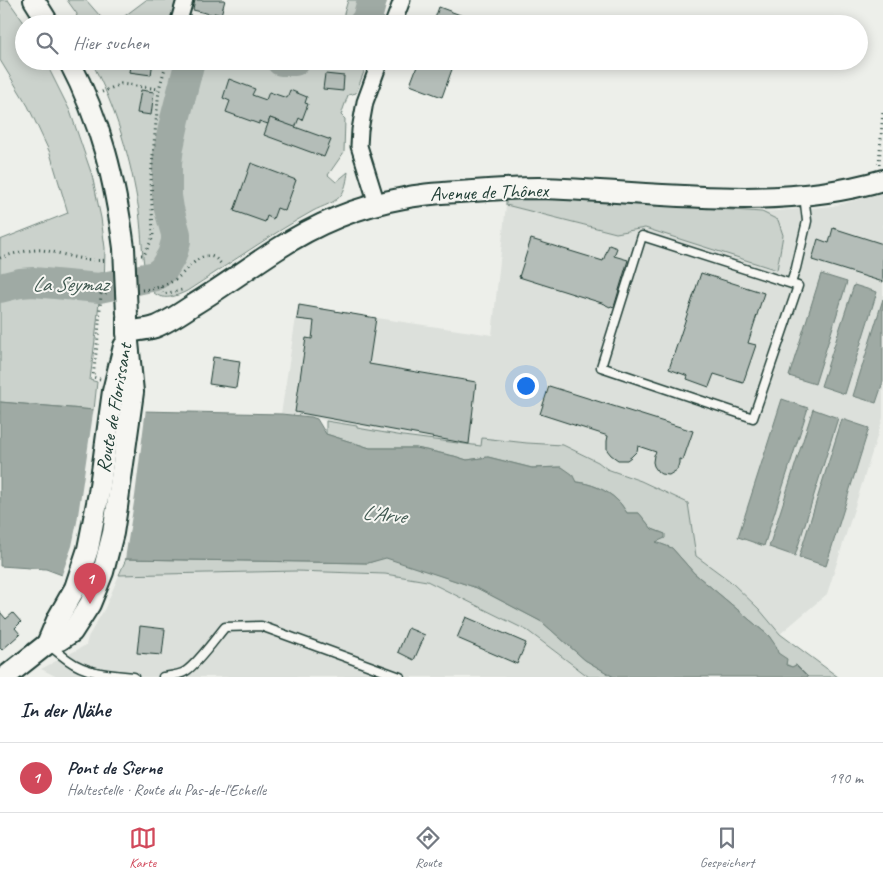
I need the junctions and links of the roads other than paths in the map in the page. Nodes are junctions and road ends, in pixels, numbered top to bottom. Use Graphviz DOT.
graph roads {
  1 [pos="34,0"];
  2 [pos="185,0"];
  3 [pos="402,0"];
  4 [pos="43,15"];
  5 [pos="181,15"];
  6 [pos="397,15"];
  7 [pos="73,70"];
  8 [pos="377,70"];
  9 [pos="880,181"];
  10 [pos="804,196"];
  11 [pos="377,204"];
  12 [pos="791,283"];
  13 [pos="127,323"];
  14 [pos="52,640"];
  15 [pos="5,677"];
  16 [pos="134,677"];
  17 [pos="164,677"];
  18 [pos="400,677"];
  1 -- 4 [label="main road"];
  2 -- 5 [label="street"];
  3 -- 6 [label="street"];
  7 -- 13 [label="main road, Route de Florissant, bridge"];
  8 -- 11 [label="street"];
  9 -- 10 [label="main road, Avenue de Thônex"];
  10 -- 11 [label="main road, Avenue de Thônex"];
  10 -- 12 [label="lane"];
  11 -- 13 [label="main road, Avenue de Thônex"];
  12 -- 12 [label="lane"];
  13 -- 14 [label="main road, Route de Florissant"];
  13 -- 14 [label="main road, Route de Florissant"];
  14 -- 15 [label="main road, Route de Florissant"];
  14 -- 16 [label="lane"];
  17 -- 18 [label="lane"];
}
